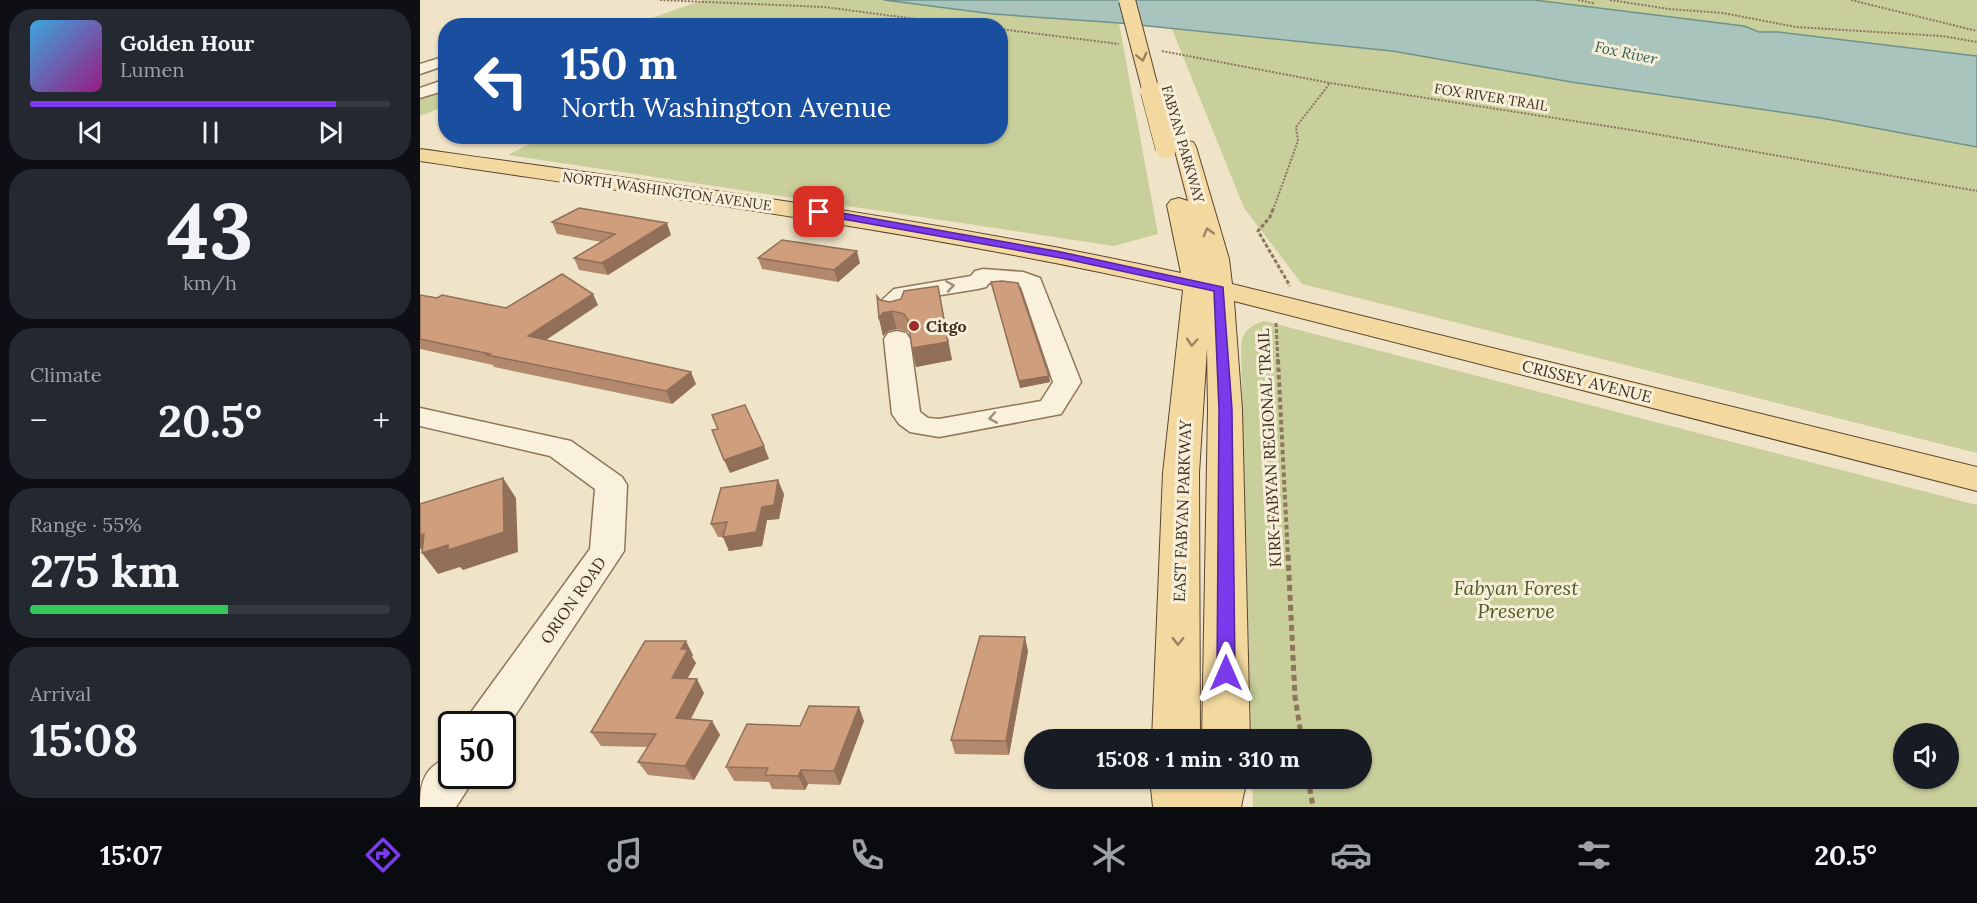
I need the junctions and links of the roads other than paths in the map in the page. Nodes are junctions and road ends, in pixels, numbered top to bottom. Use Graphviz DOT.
graph roads {
  1 [pos="1127,0"];
  2 [pos="1142,0"];
  3 [pos="438,51"];
  4 [pos="420,57"];
  5 [pos="438,66"];
  6 [pos="438,72"];
  7 [pos="420,79"];
  8 [pos="438,82"];
  9 [pos="1177,139"];
  10 [pos="420,155"];
  11 [pos="1208,286"];
  12 [pos="894,311"];
  13 [pos="897,339"];
  14 [pos="420,417"];
  15 [pos="1977,479"];
  16 [pos="496,711"];
  17 [pos="1176,729"];
  18 [pos="1226,729"];
  19 [pos="443,789"];
  20 [pos="1177,789"];
  21 [pos="1219,789"];
  22 [pos="430,807"];
  23 [pos="1179,807"];
  24 [pos="1215,807"];
  1 -- 9 [label="main road, FABYAN PARKWAY, one-way, bridge"];
  2 -- 9 [label="main road, FABYAN PARKWAY"];
  3 -- 4 [label="street"];
  5 -- 7 [label="street"];
  6 -- 7 [label="street"];
  7 -- 8 [label="street"];
  9 -- 11 [label="main road, FABYAN PARKWAY"];
  10 -- 11 [label="main road, NORTH WASHINGTON AVENUE"];
  11 -- 15 [label="main road, CRISSEY AVENUE"];
  11 -- 17 [label="main road, EAST FABYAN PARKWAY, one-way"];
  11 -- 18 [label="main road"];
  12 -- 13 [label="street, one-way"];
  14 -- 16 [label="street, ORION ROAD"];
  19 -- 22 [label="street"];
  20 -- 23 [label="main road"];
  21 -- 24 [label="main road"];
}
